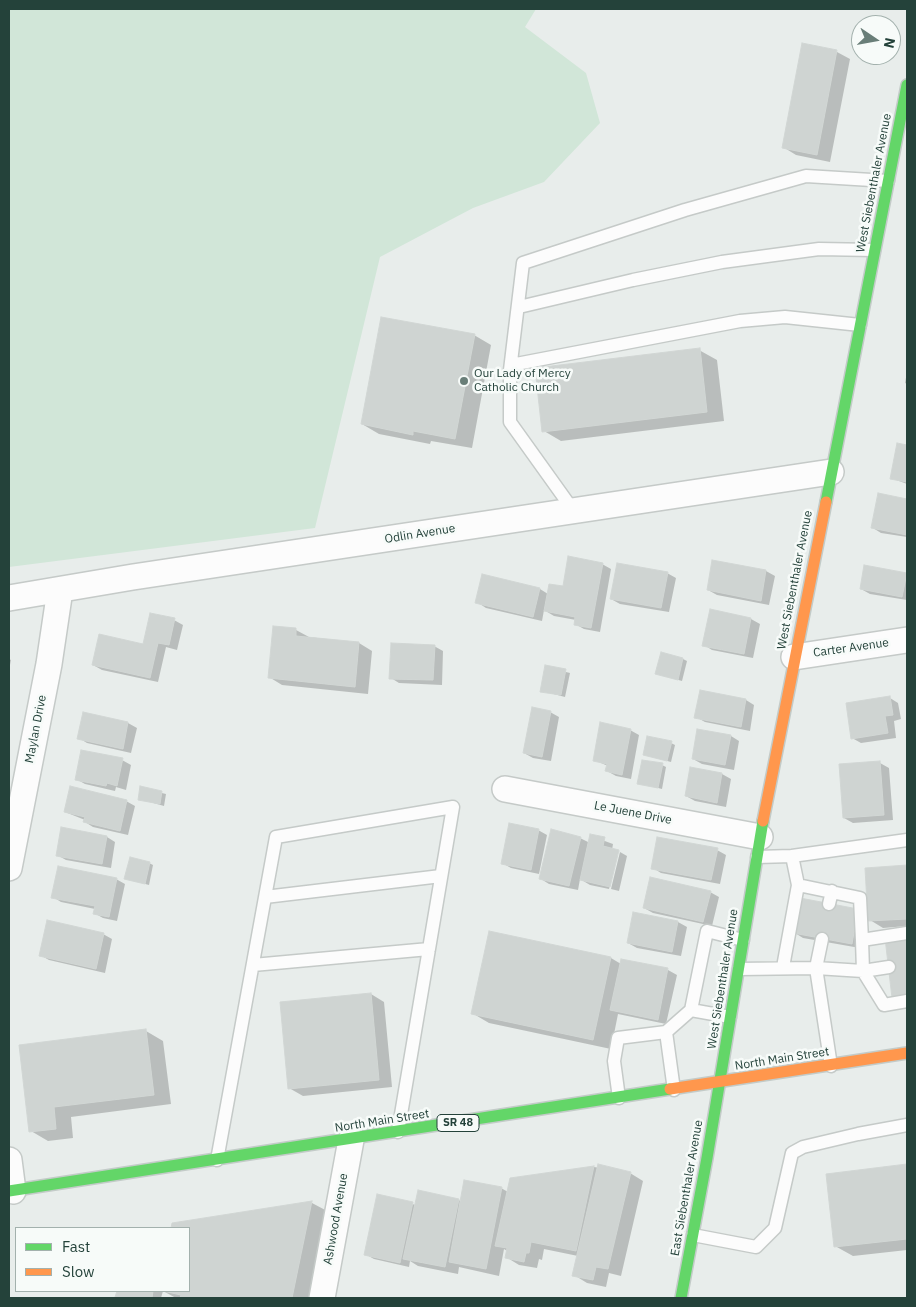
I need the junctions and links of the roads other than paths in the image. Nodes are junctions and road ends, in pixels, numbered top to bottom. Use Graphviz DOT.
graph roads {
  1 [pos="907,85"];
  2 [pos="888,181"];
  3 [pos="874,250"];
  4 [pos="519,307"];
  5 [pos="860,325"];
  6 [pos="511,365"];
  7 [pos="831,472"];
  8 [pos="573,510"];
  9 [pos="60,590"];
  10 [pos="9,598"];
  11 [pos="907,640"];
  12 [pos="794,657"];
  13 [pos="505,789"];
  14 [pos="907,840"];
  15 [pos="758,847"];
  16 [pos="792,856"];
  17 [pos="9,868"];
  18 [pos="441,876"];
  19 [pos="798,885"];
  20 [pos="265,897"];
  21 [pos="907,934"];
  22 [pos="822,939"];
  23 [pos="743,940"];
  24 [pos="862,940"];
  25 [pos="429,949"];
  26 [pos="253,965"];
  27 [pos="783,967"];
  28 [pos="889,967"];
  29 [pos="738,968"];
  30 [pos="816,968"];
  31 [pos="863,971"];
  32 [pos="907,1001"];
  33 [pos="691,1010"];
  34 [pos="730,1017"];
  35 [pos="666,1032"];
  36 [pos="907,1053"];
  37 [pos="832,1066"];
  38 [pos="719,1083"];
  39 [pos="674,1090"];
  40 [pos="619,1098"];
  41 [pos="907,1125"];
  42 [pos="398,1132"];
  43 [pos="350,1140"];
  44 [pos="9,1160"];
  45 [pos="217,1160"];
  46 [pos="11,1191"];
  47 [pos="693,1235"];
  48 [pos="322,1298"];
  49 [pos="681,1298"];
  1 -- 2 [label="main road, West Siebenthaler Avenue"];
  2 -- 3 [label="main road, West Siebenthaler Avenue"];
  2 -- 4 [label="lane"];
  3 -- 4 [label="lane"];
  3 -- 5 [label="main road, West Siebenthaler Avenue"];
  4 -- 6 [label="lane"];
  5 -- 6 [label="lane"];
  5 -- 7 [label="main road, West Siebenthaler Avenue"];
  6 -- 8 [label="lane"];
  7 -- 8 [label="street, Odlin Avenue"];
  7 -- 12 [label="main road, West Siebenthaler Avenue"];
  8 -- 9 [label="street, Odlin Avenue"];
  9 -- 10 [label="street, Odlin Avenue"];
  9 -- 17 [label="street, Maylan Drive"];
  11 -- 12 [label="street, Carter Avenue"];
  12 -- 15 [label="main road, West Siebenthaler Avenue"];
  13 -- 15 [label="street, Le Juene Drive"];
  14 -- 16 [label="lane"];
  15 -- 16 [label="lane"];
  15 -- 23 [label="main road, West Siebenthaler Avenue"];
  16 -- 19 [label="lane"];
  18 -- 20 [label="lane"];
  18 -- 20 [label="lane"];
  18 -- 25 [label="lane"];
  19 -- 24 [label="lane"];
  19 -- 27 [label="lane"];
  20 -- 26 [label="lane"];
  21 -- 24 [label="lane"];
  22 -- 30 [label="lane"];
  23 -- 29 [label="main road, West Siebenthaler Avenue"];
  23 -- 33 [label="lane"];
  24 -- 31 [label="lane"];
  25 -- 26 [label="lane"];
  25 -- 42 [label="lane"];
  26 -- 45 [label="lane"];
  27 -- 29 [label="lane"];
  27 -- 30 [label="lane"];
  28 -- 31 [label="lane"];
  29 -- 34 [label="main road, West Siebenthaler Avenue"];
  30 -- 31 [label="lane"];
  30 -- 37 [label="lane"];
  31 -- 32 [label="lane"];
  33 -- 34 [label="lane"];
  33 -- 35 [label="lane"];
  34 -- 38 [label="main road, West Siebenthaler Avenue"];
  35 -- 39 [label="lane"];
  35 -- 40 [label="lane"];
  36 -- 37 [label="main road, North Main Street / SR 48"];
  37 -- 38 [label="main road, North Main Street / SR 48"];
  38 -- 39 [label="main road, North Main Street / SR 48"];
  38 -- 47 [label="main road, East Siebenthaler Avenue"];
  39 -- 40 [label="main road, North Main Street / SR 48"];
  40 -- 42 [label="main road, North Main Street / SR 48"];
  41 -- 47 [label="lane"];
  42 -- 43 [label="main road, North Main Street / SR 48"];
  43 -- 45 [label="main road, North Main Street / SR 48"];
  43 -- 48 [label="street, Ashwood Avenue"];
  44 -- 46 [label="street"];
  45 -- 46 [label="main road, North Main Street / SR 48"];
  47 -- 49 [label="main road, East Siebenthaler Avenue"];
}
